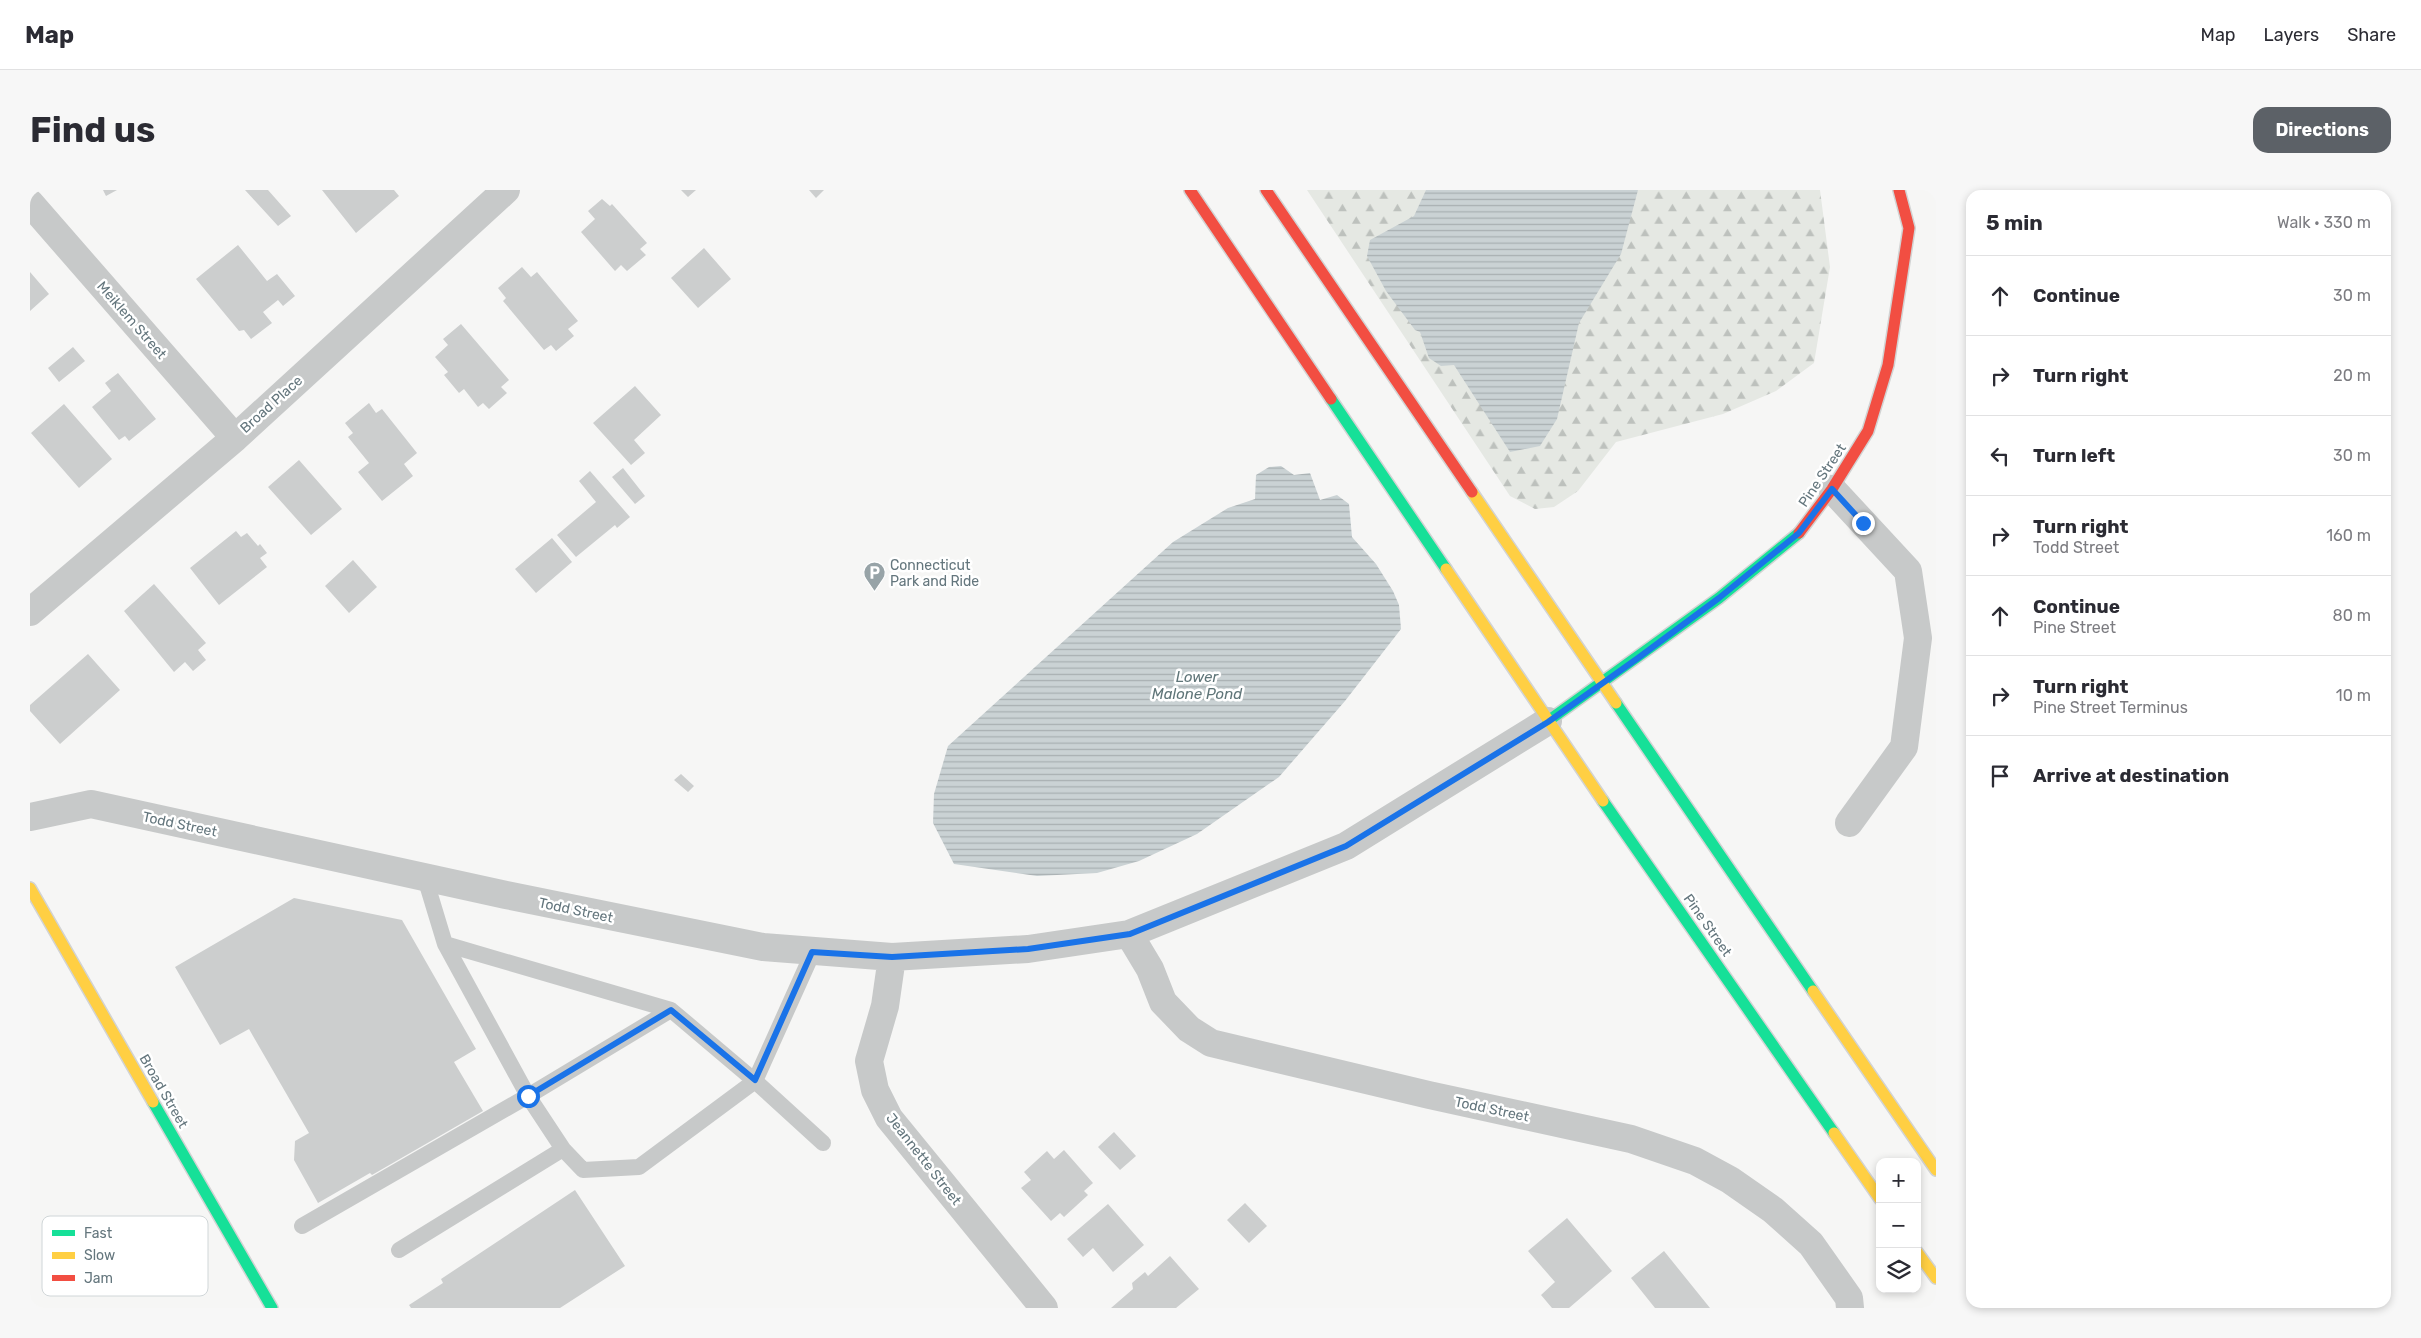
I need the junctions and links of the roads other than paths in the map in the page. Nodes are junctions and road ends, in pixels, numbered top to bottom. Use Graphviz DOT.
graph roads {
  1 [pos="1190,190"];
  2 [pos="1266,190"];
  3 [pos="1899,190"];
  4 [pos="503,191"];
  5 [pos="30,203"];
  6 [pos="234,438"];
  7 [pos="1832,489"];
  8 [pos="30,612"];
  9 [pos="1602,684"];
  10 [pos="1548,722"];
  11 [pos="30,817"];
  12 [pos="1849,823"];
  13 [pos="425,878"];
  14 [pos="30,888"];
  15 [pos="1130,934"];
  16 [pos="445,944"];
  17 [pos="812,952"];
  18 [pos="892,957"];
  19 [pos="671,1010"];
  20 [pos="755,1080"];
  21 [pos="528,1096"];
  22 [pos="823,1143"];
  23 [pos="563,1149"];
  24 [pos="1936,1170"];
  25 [pos="1876,1193"];
  26 [pos="302,1226"];
  27 [pos="400,1250"];
  28 [pos="1921,1257"];
  29 [pos="1936,1278"];
  30 [pos="272,1308"];
  31 [pos="1044,1308"];
  32 [pos="1850,1308"];
  1 -- 10 [label="main road"];
  2 -- 9 [label="main road"];
  3 -- 7 [label="main road, Pine Street"];
  4 -- 6 [label="street, Broad Place"];
  5 -- 6 [label="street, Meiklem Street"];
  6 -- 8 [label="street, Broad Place"];
  7 -- 9 [label="main road, Pine Street"];
  7 -- 12 [label="street"];
  9 -- 10 [label="main road, Pine Street"];
  9 -- 24 [label="main road"];
  10 -- 15 [label="street, Todd Street"];
  10 -- 25 [label="main road, Pine Street"];
  11 -- 13 [label="street, Todd Street"];
  13 -- 16 [label="lane"];
  13 -- 17 [label="street, Todd Street"];
  14 -- 30 [label="main road, Broad Street"];
  15 -- 18 [label="street, Todd Street"];
  15 -- 32 [label="street, Todd Street"];
  16 -- 19 [label="lane"];
  16 -- 21 [label="lane"];
  17 -- 18 [label="street, Todd Street"];
  17 -- 20 [label="lane"];
  18 -- 31 [label="street, Jeannette Street"];
  19 -- 20 [label="lane"];
  19 -- 21 [label="lane"];
  20 -- 22 [label="lane"];
  20 -- 23 [label="lane"];
  21 -- 23 [label="lane"];
  21 -- 26 [label="lane"];
  23 -- 27 [label="lane"];
  28 -- 29 [label="main road"];
}
